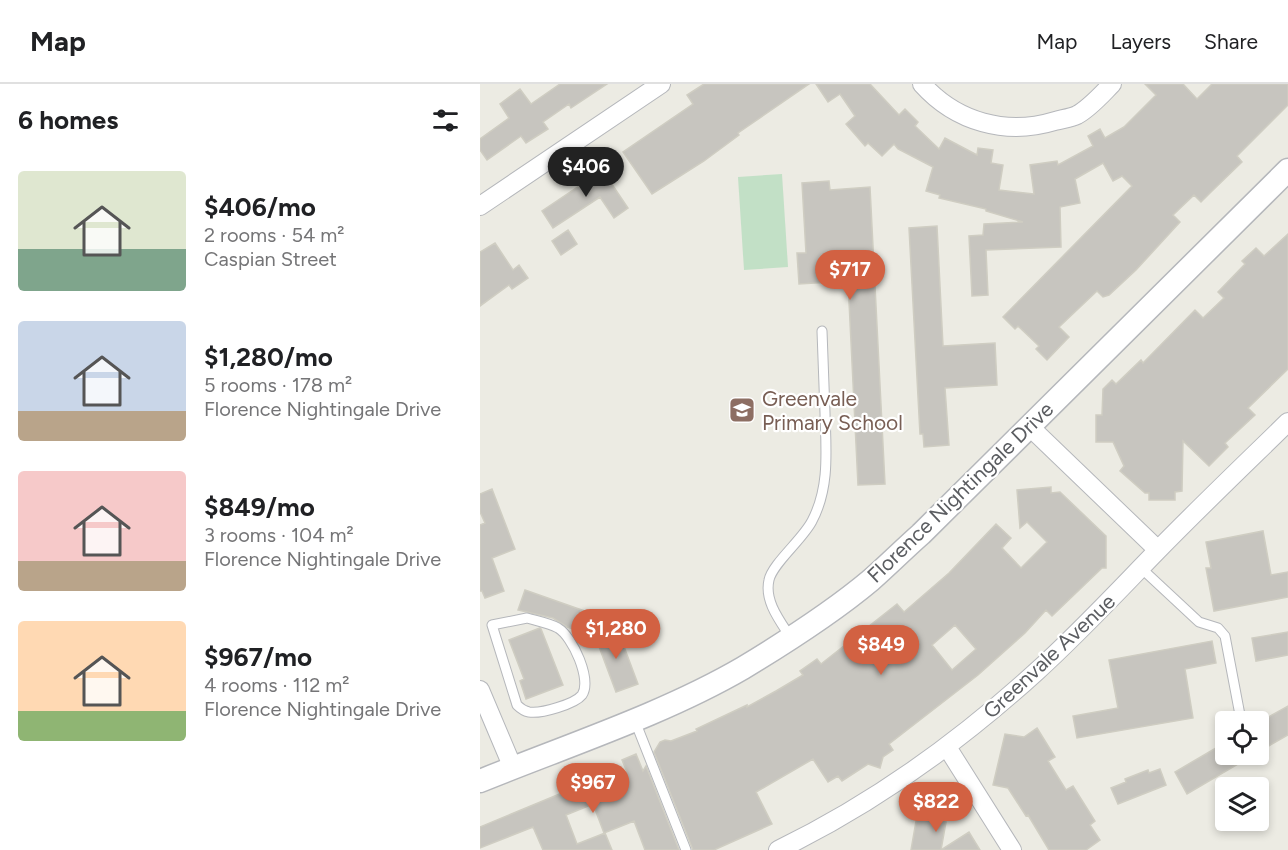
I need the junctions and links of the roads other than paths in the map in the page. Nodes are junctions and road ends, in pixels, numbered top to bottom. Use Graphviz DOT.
graph roads {
  1 [pos="661,84"];
  2 [pos="922,84"];
  3 [pos="1112,84"];
  4 [pos="1288,170"];
  5 [pos="480,206"];
  6 [pos="822,331"];
  7 [pos="1288,422"];
  8 [pos="1029,426"];
  9 [pos="1158,550"];
  10 [pos="1142,568"];
  11 [pos="492,625"];
  12 [pos="480,628"];
  13 [pos="791,638"];
  14 [pos="480,690"];
  15 [pos="1239,711"];
  16 [pos="634,719"];
  17 [pos="947,747"];
  18 [pos="513,768"];
  19 [pos="480,781"];
  20 [pos="807,844"];
  21 [pos="686,850"];
  22 [pos="778,850"];
  23 [pos="1012,850"];
  1 -- 5 [label="street"];
  2 -- 3 [label="street"];
  4 -- 8 [label="street, Florence Nightingale Drive"];
  6 -- 13 [label="lane"];
  7 -- 9 [label="street, Greenvale Avenue"];
  8 -- 9 [label="street"];
  8 -- 13 [label="street, Florence Nightingale Drive"];
  9 -- 10 [label="street, Greenvale Avenue"];
  10 -- 15 [label="lane"];
  10 -- 17 [label="street, Greenvale Avenue"];
  11 -- 11 [label="lane"];
  11 -- 12 [label="lane"];
  13 -- 16 [label="street, Florence Nightingale Drive"];
  14 -- 18 [label="street"];
  16 -- 18 [label="street, Florence Nightingale Drive"];
  16 -- 21 [label="lane"];
  17 -- 20 [label="street, Greenvale Avenue"];
  17 -- 23 [label="street"];
  18 -- 19 [label="street, Florence Nightingale Drive"];
  20 -- 22 [label="street, Greenvale Avenue"];
}
